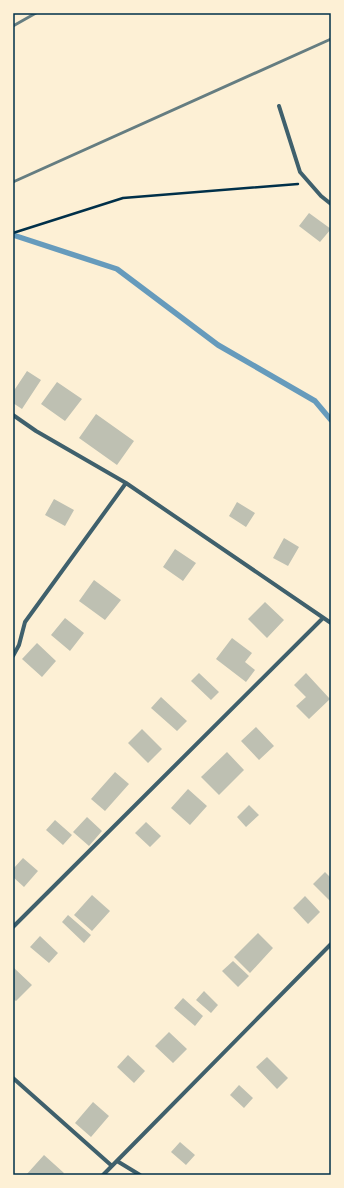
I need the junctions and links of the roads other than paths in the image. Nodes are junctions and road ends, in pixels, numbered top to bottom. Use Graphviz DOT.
graph roads {
  1 [pos="279,106"];
  2 [pos="331,204"];
  3 [pos="13,415"];
  4 [pos="126,483"];
  5 [pos="323,618"];
  6 [pos="331,623"];
  7 [pos="13,656"];
  8 [pos="13,927"];
  9 [pos="331,944"];
  10 [pos="13,1078"];
  11 [pos="117,1161"];
  12 [pos="112,1166"];
  13 [pos="103,1175"];
  14 [pos="140,1175"];
  1 -- 2 [label="street"];
  3 -- 4 [label="street"];
  4 -- 5 [label="street"];
  4 -- 7 [label="street"];
  5 -- 6 [label="street"];
  5 -- 8 [label="street"];
  9 -- 11 [label="street"];
  10 -- 12 [label="street"];
  11 -- 12 [label="street"];
  11 -- 14 [label="street"];
  12 -- 13 [label="street"];
}
